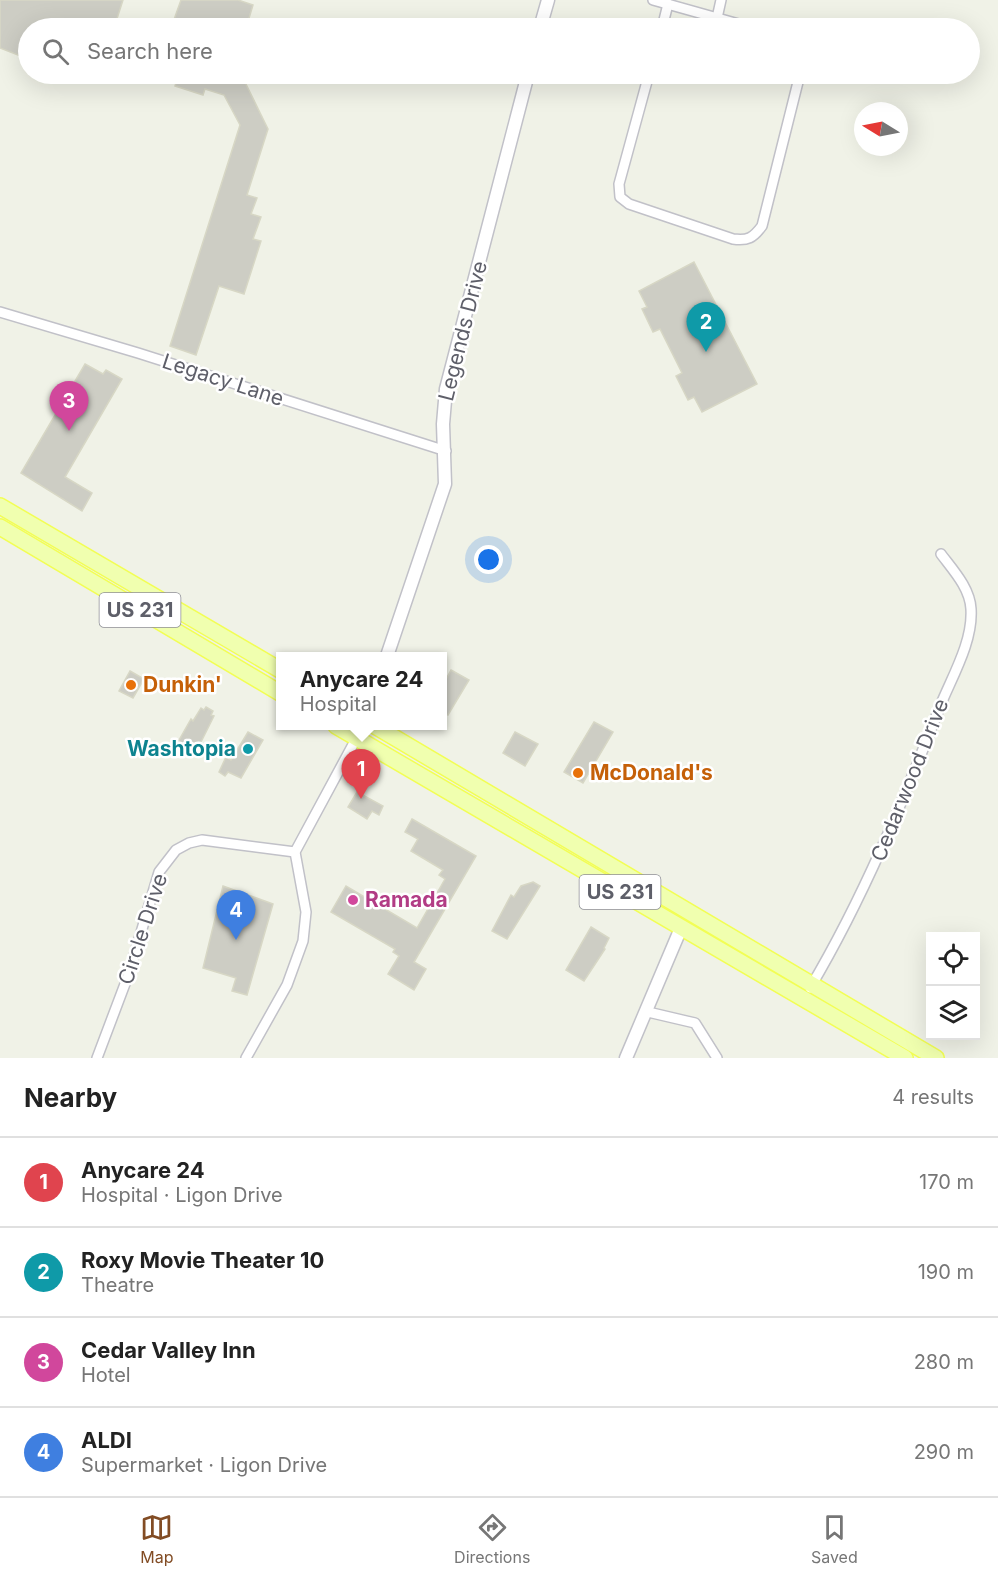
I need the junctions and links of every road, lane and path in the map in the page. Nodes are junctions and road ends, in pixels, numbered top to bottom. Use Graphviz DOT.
graph roads {
  1 [pos="548,0"];
  2 [pos="653,0"];
  3 [pos="721,0"];
  4 [pos="669,4"];
  5 [pos="543,18"];
  6 [pos="665,18"];
  7 [pos="717,18"];
  8 [pos="525,84"];
  9 [pos="646,84"];
  10 [pos="798,84"];
  11 [pos="0,312"];
  12 [pos="446,452"];
  13 [pos="0,506"];
  14 [pos="0,527"];
  15 [pos="941,554"];
  16 [pos="389,652"];
  17 [pos="276,668"];
  18 [pos="276,691"];
  19 [pos="382,730"];
  20 [pos="360,732"];
  21 [pos="295,852"];
  22 [pos="681,928"];
  23 [pos="812,984"];
  24 [pos="803,1000"];
  25 [pos="648,1012"];
  26 [pos="97,1058"];
  27 [pos="246,1058"];
  28 [pos="626,1058"];
  29 [pos="717,1058"];
  30 [pos="904,1058"];
  31 [pos="936,1058"];
  1 -- 5 [label="street"];
  2 -- 4 [label="street"];
  3 -- 7 [label="street"];
  4 -- 6 [label="street"];
  4 -- 7 [label="street"];
  8 -- 12 [label="street, Legends Drive"];
  9 -- 10 [label="street"];
  11 -- 12 [label="street, Legacy Lane"];
  12 -- 16 [label="street, Legends Drive"];
  13 -- 17 [label="main road, US 231"];
  14 -- 18 [label="main road, US 231"];
  15 -- 23 [label="street, Cedarwood Drive"];
  19 -- 23 [label="main road, US 231"];
  20 -- 21 [label="street"];
  20 -- 22 [label="main road, US 231"];
  21 -- 26 [label="street, Circle Drive"];
  21 -- 27 [label="street"];
  22 -- 24 [label="main road, US 231"];
  22 -- 25 [label="street"];
  23 -- 24 [label="street, Cedarwood Drive"];
  23 -- 31 [label="main road, US 231"];
  24 -- 30 [label="main road, US 231"];
  25 -- 28 [label="street"];
  25 -- 29 [label="street"];
}
